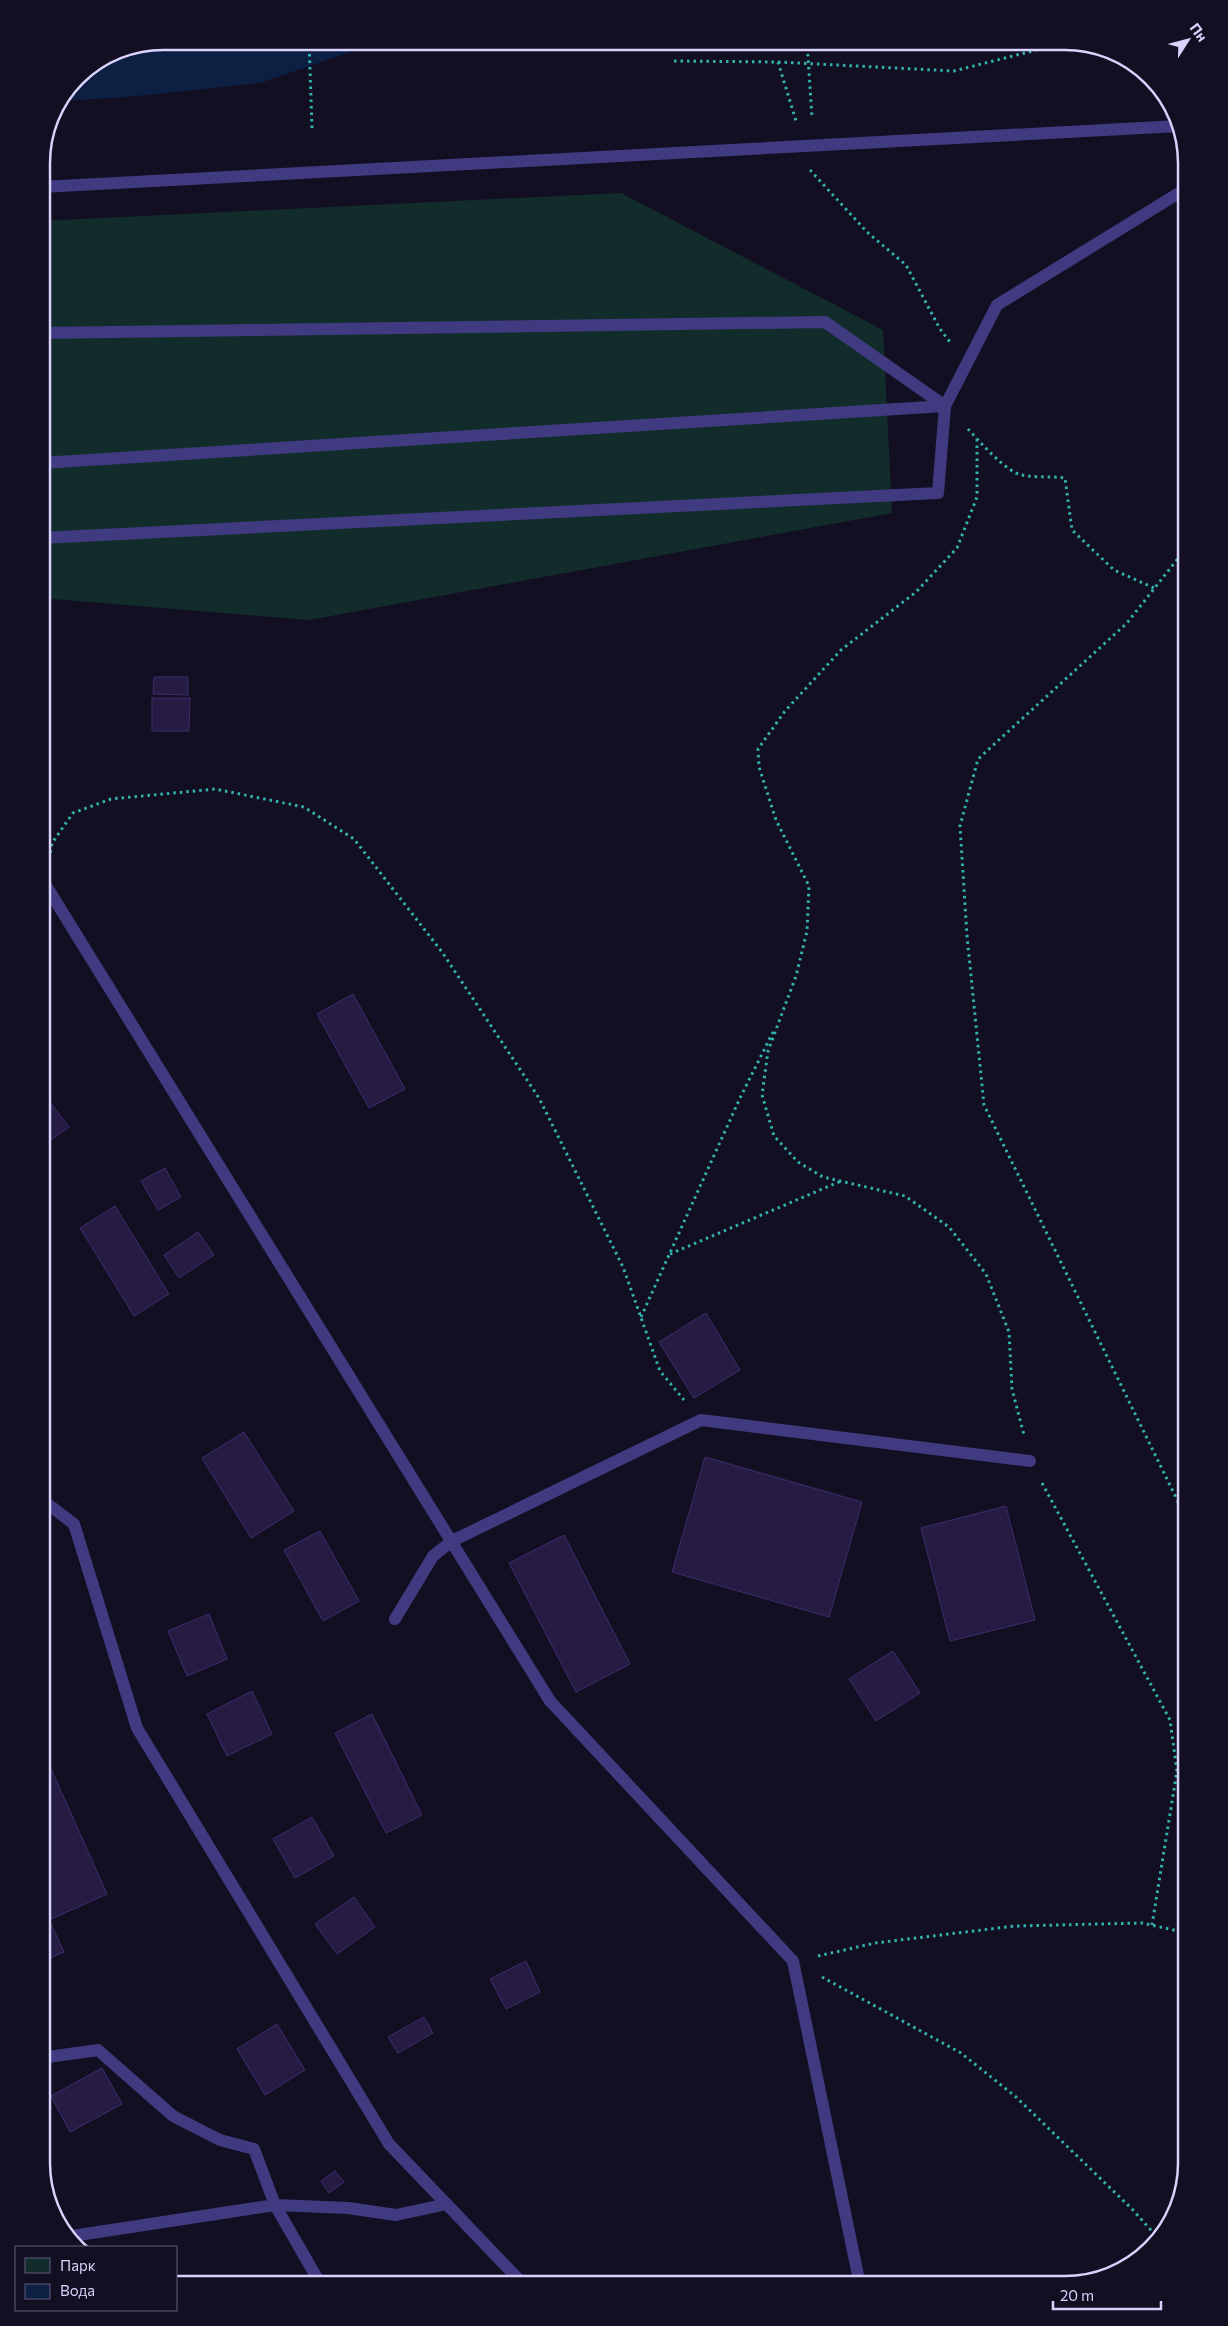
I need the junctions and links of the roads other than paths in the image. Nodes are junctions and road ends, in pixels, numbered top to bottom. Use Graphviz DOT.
graph roads {
  1 [pos="1172,126"];
  2 [pos="50,187"];
  3 [pos="1178,194"];
  4 [pos="50,333"];
  5 [pos="945,406"];
  6 [pos="50,462"];
  7 [pos="50,538"];
  8 [pos="50,892"];
  9 [pos="1030,1460"];
  10 [pos="50,1506"];
  11 [pos="452,1541"];
  12 [pos="395,1619"];
  13 [pos="50,2057"];
  14 [pos="447,2204"];
  15 [pos="275,2205"];
  16 [pos="76,2235"];
  17 [pos="316,2276"];
  18 [pos="515,2276"];
  19 [pos="858,2276"];
  1 -- 2 [label="lane"];
  3 -- 5 [label="lane"];
  4 -- 5 [label="lane"];
  5 -- 6 [label="lane"];
  5 -- 7 [label="lane"];
  8 -- 11 [label="lane"];
  9 -- 11 [label="lane"];
  10 -- 14 [label="lane"];
  11 -- 12 [label="lane"];
  11 -- 19 [label="lane"];
  13 -- 15 [label="lane"];
  14 -- 15 [label="lane"];
  14 -- 18 [label="lane"];
  15 -- 16 [label="lane"];
  15 -- 17 [label="lane"];
}
